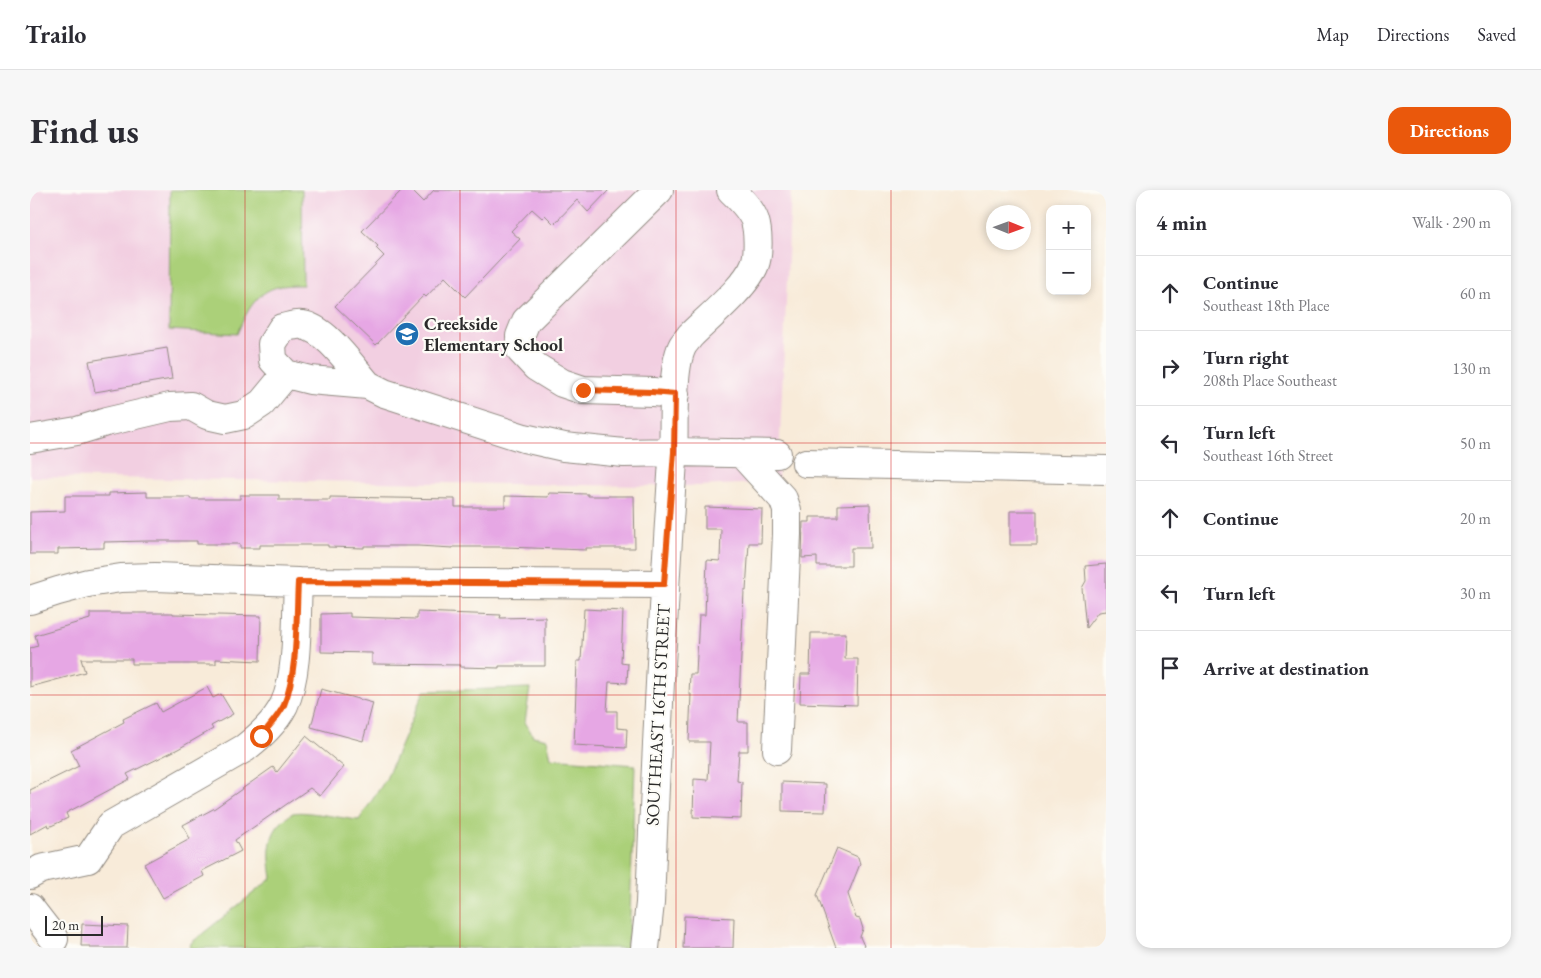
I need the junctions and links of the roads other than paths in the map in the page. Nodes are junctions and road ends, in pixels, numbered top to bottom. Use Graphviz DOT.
graph roads {
  1 [pos="659,190"];
  2 [pos="731,190"];
  3 [pos="286,374"];
  4 [pos="368,385"];
  5 [pos="675,394"];
  6 [pos="30,439"];
  7 [pos="674,452"];
  8 [pos="741,453"];
  9 [pos="777,454"];
  10 [pos="806,463"];
  11 [pos="1106,470"];
  12 [pos="298,582"];
  13 [pos="664,584"];
  14 [pos="30,600"];
  15 [pos="777,750"];
  16 [pos="30,875"];
  17 [pos="30,908"];
  18 [pos="54,939"];
  19 [pos="645,948"];
  1 -- 5 [label="street"];
  2 -- 5 [label="street, SOUTHEAST 16TH STREET"];
  3 -- 4 [label="street"];
  3 -- 4 [label="street"];
  3 -- 6 [label="street"];
  4 -- 7 [label="street"];
  5 -- 7 [label="street, SOUTHEAST 16TH STREET"];
  7 -- 8 [label="street"];
  7 -- 13 [label="street, SOUTHEAST 16TH STREET"];
  8 -- 9 [label="street"];
  8 -- 15 [label="street"];
  10 -- 11 [label="street"];
  12 -- 13 [label="street"];
  12 -- 14 [label="street"];
  12 -- 16 [label="street"];
  13 -- 19 [label="street, SOUTHEAST 16TH STREET"];
  17 -- 18 [label="street"];
}
